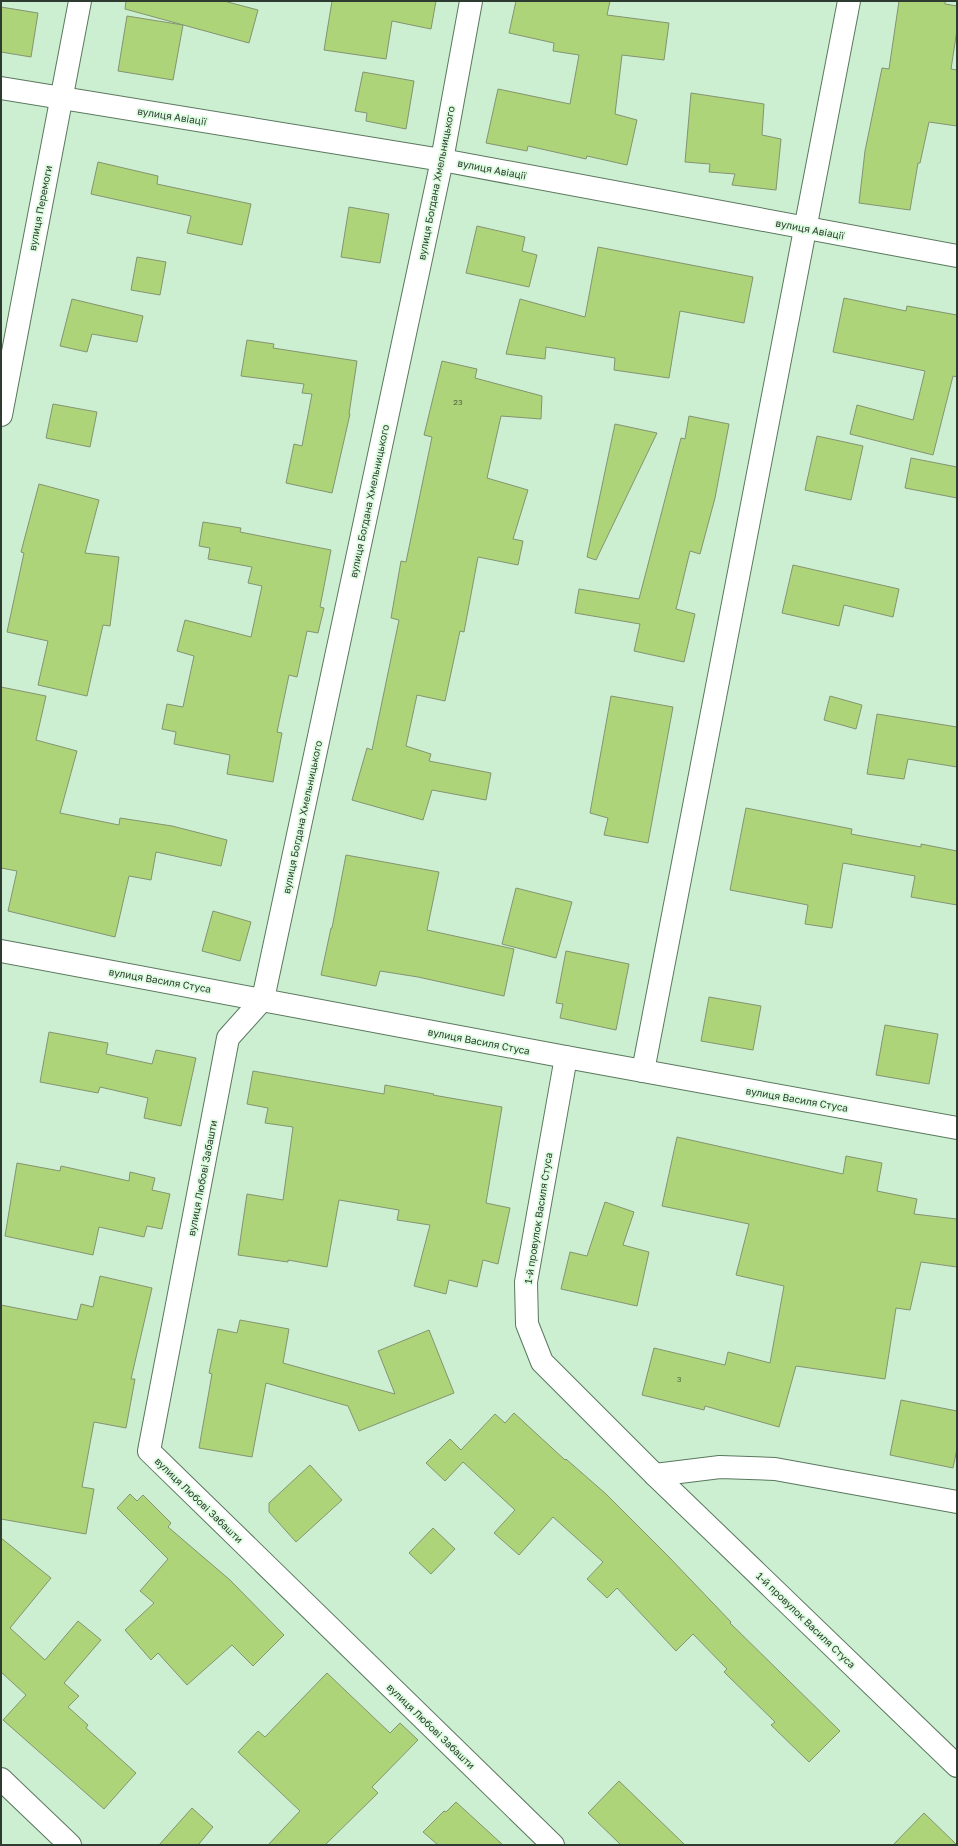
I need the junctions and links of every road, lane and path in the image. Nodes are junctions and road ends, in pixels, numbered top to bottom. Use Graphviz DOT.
graph roads {
  1 [pos="80,1"];
  2 [pos="471,1"];
  3 [pos="849,1"];
  4 [pos="1,88"];
  5 [pos="61,98"];
  6 [pos="442,160"];
  7 [pos="805,228"];
  8 [pos="957,256"];
  9 [pos="1,415"];
  10 [pos="1,951"];
  11 [pos="263,999"];
  12 [pos="566,1057"];
  13 [pos="644,1071"];
  14 [pos="957,1128"];
  15 [pos="655,1475"];
  16 [pos="957,1502"];
  17 [pos="957,1766"];
  18 [pos="1,1779"];
  19 [pos="544,1842"];
  20 [pos="70,1845"];
  1 -- 5 [label="street, вулиця Перемоги"];
  2 -- 6 [label="street, вулиця Богдана Хмельницького"];
  3 -- 7 [label="street"];
  4 -- 5 [label="street, вулиця Авіації"];
  5 -- 6 [label="street, вулиця Авіації"];
  5 -- 9 [label="street, вулиця Перемоги"];
  6 -- 7 [label="street, вулиця Авіації"];
  6 -- 11 [label="street, вулиця Богдана Хмельницького"];
  7 -- 8 [label="street, вулиця Авіації"];
  7 -- 13 [label="street"];
  10 -- 11 [label="street, вулиця Василя Стуса"];
  11 -- 12 [label="street, вулиця Василя Стуса"];
  11 -- 19 [label="street, вулиця Любові Забашти"];
  12 -- 13 [label="street, вулиця Василя Стуса"];
  12 -- 15 [label="street, 1-й провулок Василя Стуса"];
  13 -- 14 [label="street, вулиця Василя Стуса"];
  15 -- 16 [label="street"];
  15 -- 17 [label="street, 1-й провулок Василя Стуса"];
  18 -- 20 [label="street"];
}
